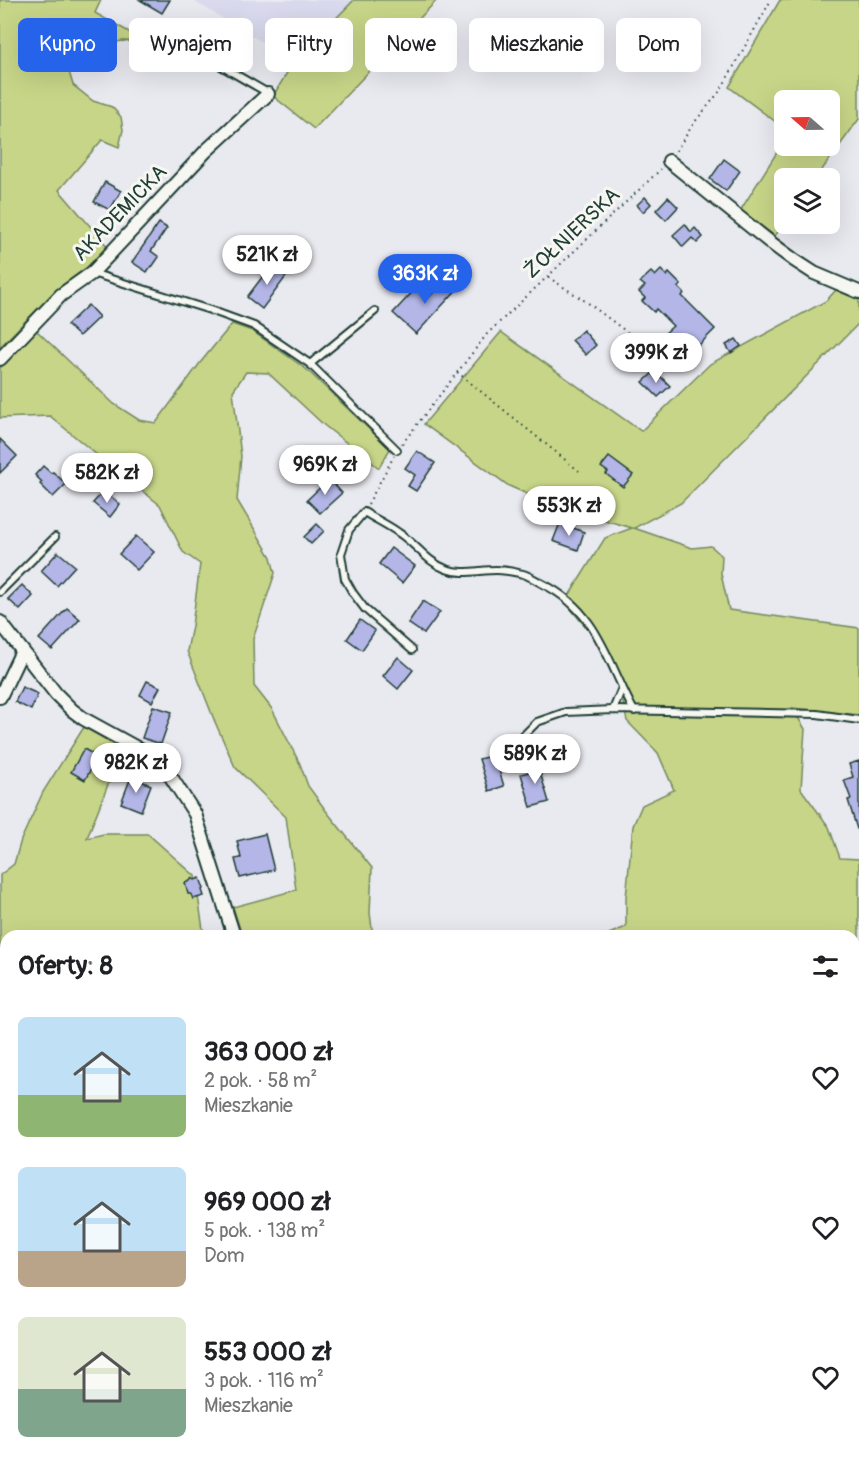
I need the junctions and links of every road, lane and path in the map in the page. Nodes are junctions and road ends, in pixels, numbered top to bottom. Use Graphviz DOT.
graph roads {
  1 [pos="771,0"];
  2 [pos="231,72"];
  3 [pos="268,93"];
  4 [pos="669,161"];
  5 [pos="92,273"];
  6 [pos="547,277"];
  7 [pos="859,292"];
  8 [pos="375,311"];
  9 [pos="0,359"];
  10 [pos="663,359"];
  11 [pos="310,364"];
  12 [pos="457,372"];
  13 [pos="397,450"];
  14 [pos="579,471"];
  15 [pos="364,512"];
  16 [pos="54,537"];
  17 [pos="0,592"];
  18 [pos="0,622"];
  19 [pos="412,650"];
  20 [pos="22,651"];
  21 [pos="621,688"];
  22 [pos="0,697"];
  23 [pos="613,710"];
  24 [pos="634,711"];
  25 [pos="859,720"];
  26 [pos="508,765"];
  27 [pos="232,930"];
  1 -- 4 [label="path, ŻOŁNIERSKA"];
  2 -- 3 [label="lane"];
  3 -- 5 [label="street, AKADEMICKA"];
  4 -- 6 [label="path, ŻOŁNIERSKA"];
  4 -- 7 [label="street"];
  5 -- 9 [label="street, AKADEMICKA"];
  5 -- 11 [label="lane"];
  6 -- 10 [label="path"];
  6 -- 12 [label="path, ŻOŁNIERSKA"];
  8 -- 11 [label="lane"];
  11 -- 13 [label="lane"];
  12 -- 13 [label="path, ŻOŁNIERSKA"];
  12 -- 14 [label="path"];
  13 -- 15 [label="path, ŻOŁNIERSKA"];
  15 -- 19 [label="lane"];
  15 -- 21 [label="lane"];
  16 -- 17 [label="lane"];
  18 -- 20 [label="street"];
  20 -- 22 [label="street"];
  20 -- 27 [label="street"];
  21 -- 23 [label="lane"];
  21 -- 24 [label="lane"];
  23 -- 24 [label="lane"];
  23 -- 26 [label="lane"];
  24 -- 25 [label="lane"];
}
